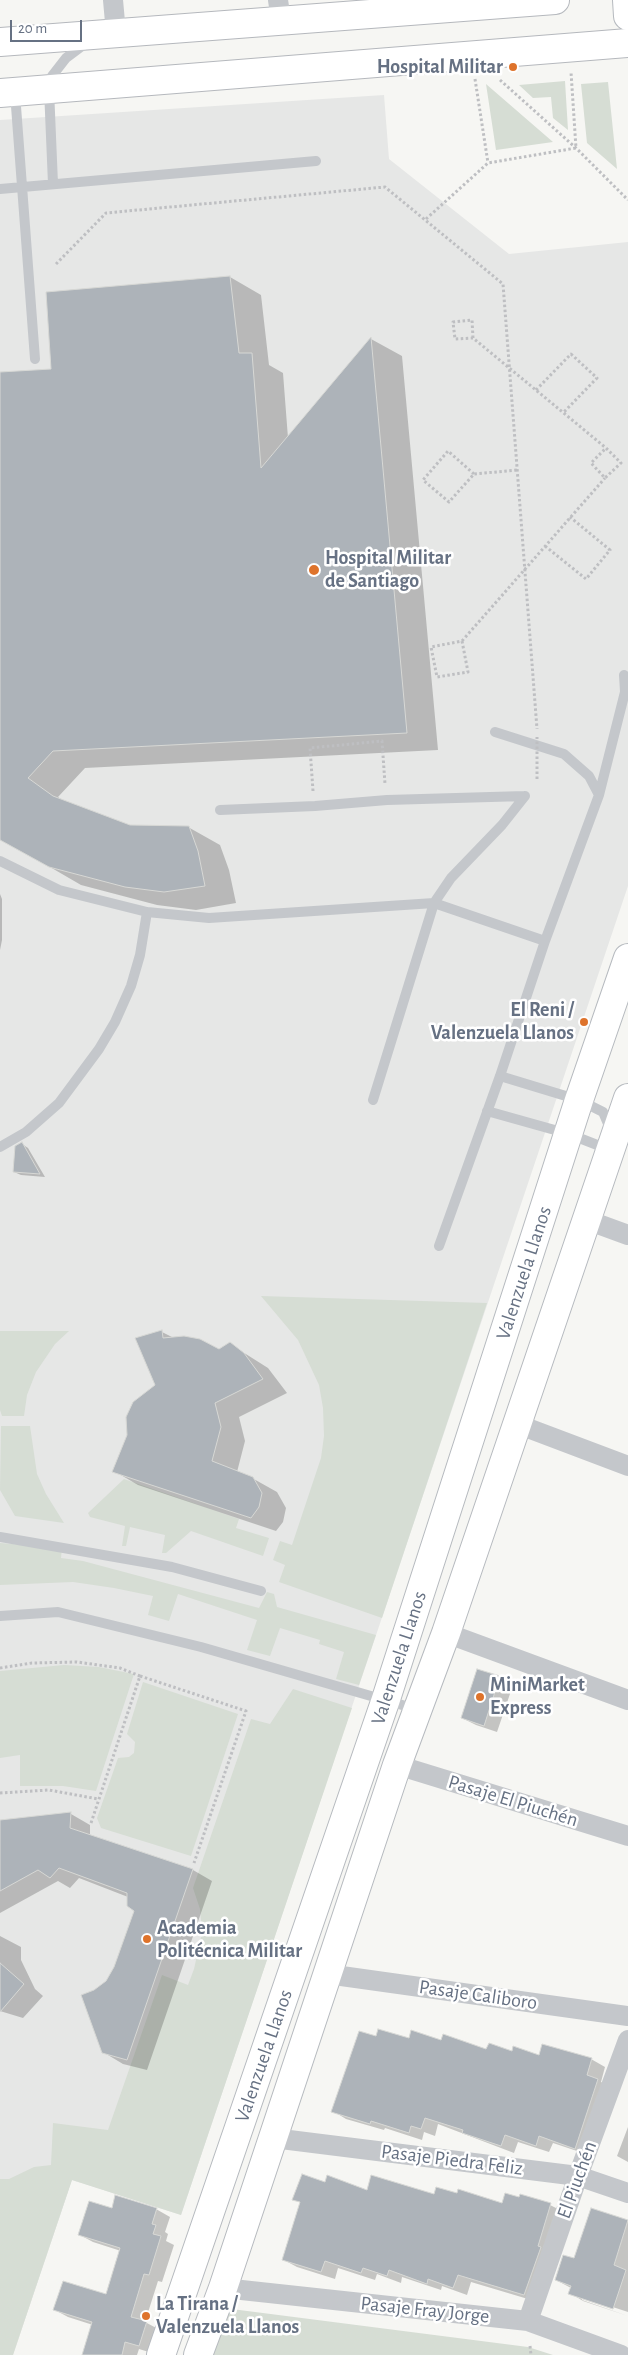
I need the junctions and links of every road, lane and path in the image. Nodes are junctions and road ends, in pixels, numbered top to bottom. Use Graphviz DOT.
graph roads {
  1 [pos="113,0"];
  2 [pos="556,0"];
  3 [pos="627,0"];
  4 [pos="436,4"];
  5 [pos="280,10"];
  6 [pos="628,16"];
  7 [pos="110,33"];
  8 [pos="0,42"];
  9 [pos="628,43"];
  10 [pos="570,66"];
  11 [pos="474,74"];
  12 [pos="497,78"];
  13 [pos="49,90"];
  14 [pos="8,93"];
  15 [pos="576,148"];
  16 [pos="316,161"];
  17 [pos="488,163"];
  18 [pos="53,184"];
  19 [pos="22,187"];
  20 [pos="0,189"];
  21 [pos="628,200"];
  22 [pos="426,219"];
  23 [pos="56,264"];
  24 [pos="473,338"];
  25 [pos="35,359"];
  26 [pos="511,370"];
  27 [pos="536,390"];
  28 [pos="563,413"];
  29 [pos="606,448"];
  30 [pos="518,470"];
  31 [pos="474,474"];
  32 [pos="605,478"];
  33 [pos="570,518"];
  34 [pos="545,546"];
  35 [pos="525,569"];
  36 [pos="462,641"];
  37 [pos="624,675"];
  38 [pos="494,732"];
  39 [pos="537,779"];
  40 [pos="599,795"];
  41 [pos="387,800"];
  42 [pos="315,806"];
  43 [pos="220,810"];
  44 [pos="0,861"];
  45 [pos="434,903"];
  46 [pos="148,912"];
  47 [pos="545,941"];
  48 [pos="628,958"];
  49 [pos="500,1076"];
  50 [pos="628,1098"];
  51 [pos="373,1100"];
  52 [pos="579,1100"];
  53 [pos="487,1111"];
  54 [pos="569,1134"];
  55 [pos="613,1144"];
  56 [pos="0,1147"];
  57 [pos="587,1220"];
  58 [pos="628,1235"];
  59 [pos="440,1246"];
  60 [pos="517,1424"];
  61 [pos="628,1466"];
  62 [pos="0,1537"];
  63 [pos="261,1591"];
  64 [pos="0,1616"];
  65 [pos="446,1633"];
  66 [pos="0,1668"];
  67 [pos="140,1676"];
  68 [pos="386,1699"];
  69 [pos="628,1700"];
  70 [pos="418,1710"];
  71 [pos="397,1766"];
  72 [pos="0,1793"];
  73 [pos="98,1799"];
  74 [pos="91,1823"];
  75 [pos="628,1836"];
  76 [pos="194,1863"];
  77 [pos="327,1974"];
  78 [pos="628,2016"];
  79 [pos="628,2040"];
  80 [pos="273,2138"];
  81 [pos="578,2176"];
  82 [pos="628,2193"];
  83 [pos="223,2288"];
  84 [pos="528,2321"];
  85 [pos="161,2355"];
  86 [pos="198,2355"];
  87 [pos="621,2355"];
  1 -- 7 [label="street"];
  2 -- 4 [label="main road"];
  3 -- 6 [label="main road"];
  4 -- 5 [label="main road"];
  5 -- 7 [label="main road"];
  7 -- 8 [label="main road"];
  7 -- 13 [label="lane"];
  9 -- 13 [label="main road"];
  10 -- 15 [label="path"];
  11 -- 17 [label="path"];
  12 -- 15 [label="path"];
  13 -- 14 [label="main road"];
  13 -- 18 [label="lane"];
  14 -- 19 [label="lane"];
  15 -- 17 [label="path"];
  15 -- 21 [label="path"];
  16 -- 18 [label="lane"];
  17 -- 22 [label="path"];
  18 -- 19 [label="lane"];
  19 -- 20 [label="lane"];
  19 -- 25 [label="lane"];
  22 -- 23 [label="path"];
  22 -- 26 [label="path"];
  24 -- 24 [label="path"];
  24 -- 26 [label="path"];
  26 -- 27 [label="path"];
  26 -- 30 [label="path"];
  27 -- 28 [label="path"];
  27 -- 28 [label="path"];
  28 -- 29 [label="path"];
  29 -- 32 [label="path"];
  29 -- 32 [label="path"];
  30 -- 31 [label="path"];
  30 -- 35 [label="path"];
  31 -- 31 [label="path"];
  32 -- 33 [label="path"];
  33 -- 34 [label="path"];
  33 -- 34 [label="path"];
  34 -- 35 [label="path"];
  35 -- 36 [label="path"];
  35 -- 39 [label="path, bridge"];
  36 -- 36 [label="path"];
  37 -- 40 [label="lane"];
  38 -- 40 [label="lane"];
  40 -- 47 [label="lane"];
  41 -- 42 [label="lane"];
  41 -- 42 [label="path"];
  41 -- 45 [label="lane"];
  42 -- 43 [label="lane"];
  44 -- 46 [label="lane"];
  45 -- 46 [label="lane"];
  45 -- 47 [label="lane"];
  45 -- 51 [label="lane"];
  46 -- 56 [label="lane"];
  47 -- 49 [label="lane"];
  48 -- 52 [label="main road, Valenzuela Llanos"];
  49 -- 52 [label="lane"];
  49 -- 53 [label="lane"];
  50 -- 55 [label="main road, Valenzuela Llanos"];
  52 -- 54 [label="main road, Valenzuela Llanos"];
  52 -- 55 [label="lane"];
  53 -- 54 [label="lane"];
  53 -- 59 [label="lane"];
  54 -- 55 [label="lane"];
  54 -- 68 [label="main road, Valenzuela Llanos"];
  55 -- 57 [label="main road, Valenzuela Llanos"];
  57 -- 58 [label="street"];
  57 -- 60 [label="main road, Valenzuela Llanos"];
  60 -- 61 [label="street"];
  60 -- 65 [label="main road, Valenzuela Llanos"];
  62 -- 63 [label="lane"];
  64 -- 68 [label="lane"];
  65 -- 69 [label="street"];
  65 -- 70 [label="main road, Valenzuela Llanos"];
  66 -- 67 [label="path"];
  67 -- 73 [label="path"];
  67 -- 76 [label="path"];
  68 -- 70 [label="lane"];
  68 -- 85 [label="main road, Valenzuela Llanos"];
  70 -- 71 [label="main road, Valenzuela Llanos"];
  71 -- 75 [label="street, Pasaje El Piuchén"];
  71 -- 77 [label="main road, Valenzuela Llanos"];
  72 -- 73 [label="path"];
  73 -- 74 [label="path"];
  77 -- 78 [label="street, Pasaje Caliboro"];
  77 -- 80 [label="main road, Valenzuela Llanos"];
  79 -- 81 [label="street, El Piuchén"];
  80 -- 81 [label="street, Pasaje Piedra Feliz"];
  80 -- 83 [label="main road, Valenzuela Llanos"];
  81 -- 82 [label="street, Pasaje Piedra Feliz"];
  81 -- 84 [label="street, El Piuchén"];
  83 -- 84 [label="street, Pasaje Fray Jorge"];
  83 -- 86 [label="main road, Valenzuela Llanos"];
  84 -- 87 [label="street, Pasaje Fray Jorge"];
}
